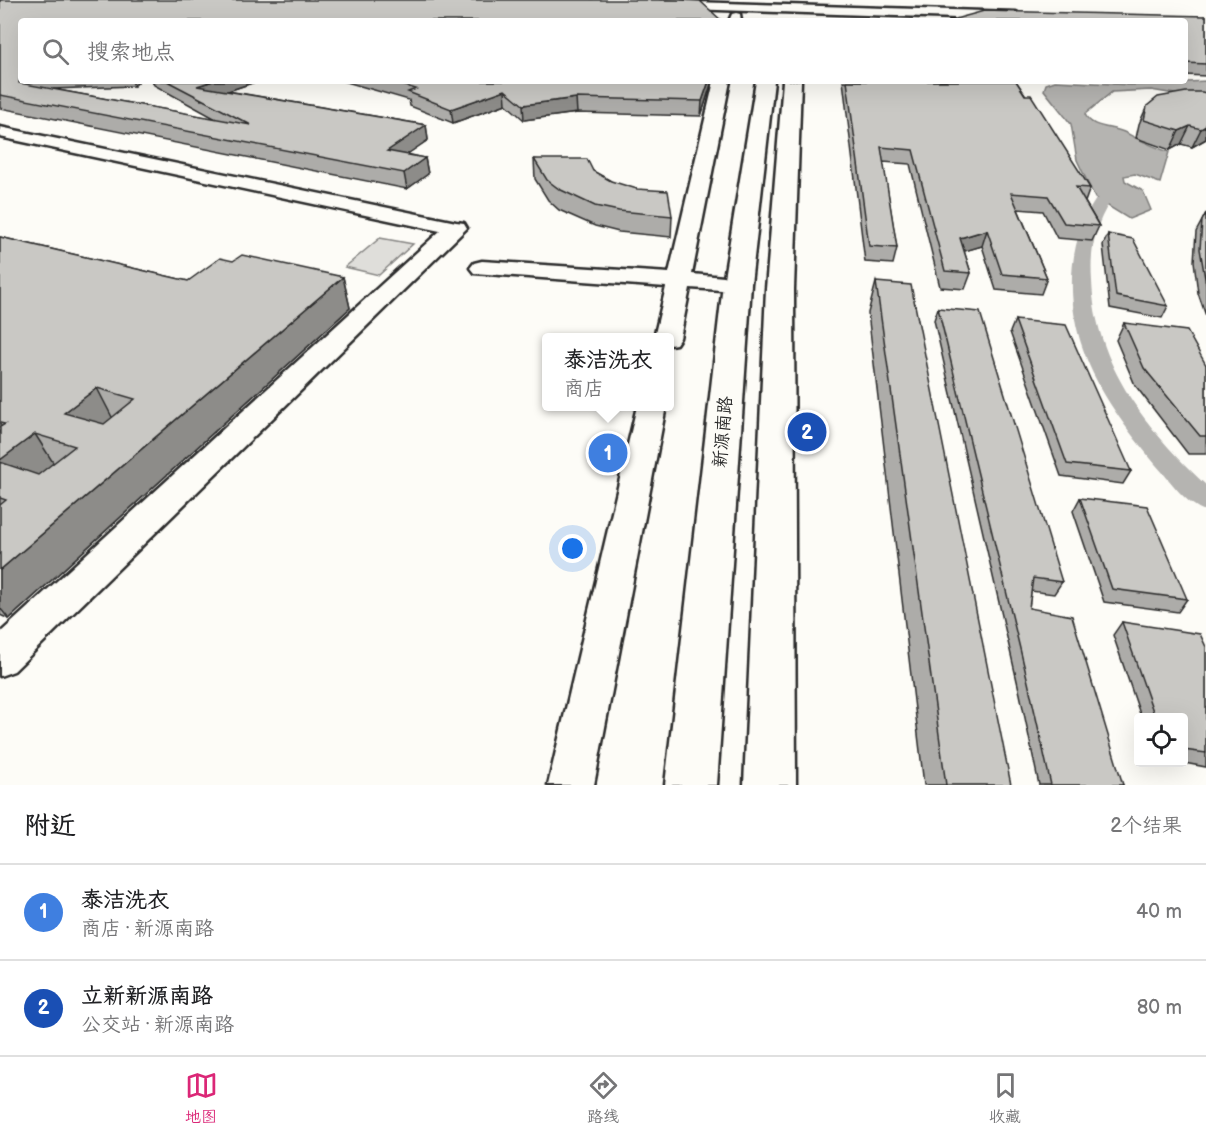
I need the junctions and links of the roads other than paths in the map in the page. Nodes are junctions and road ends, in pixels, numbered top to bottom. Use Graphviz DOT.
graph roads {
  1 [pos="756,0"];
  2 [pos="649,3"];
  3 [pos="712,5"];
  4 [pos="798,10"];
  5 [pos="773,11"];
  6 [pos="1028,15"];
  7 [pos="721,84"];
  8 [pos="765,84"];
  9 [pos="792,84"];
  10 [pos="0,132"];
  11 [pos="482,268"];
  12 [pos="680,280"];
  13 [pos="737,284"];
  14 [pos="668,333"];
  15 [pos="651,411"];
  16 [pos="0,658"];
  17 [pos="571,785"];
  18 [pos="691,785"];
  19 [pos="770,785"];
  1 -- 3 [label="main road"];
  2 -- 3 [label="main road"];
  3 -- 5 [label="main road"];
  4 -- 5 [label="main road"];
  4 -- 6 [label="main road"];
  7 -- 12 [label="street"];
  8 -- 13 [label="main road, 新源南路"];
  9 -- 19 [label="main road"];
  10 -- 16 [label="street"];
  11 -- 12 [label="street"];
  12 -- 13 [label="street"];
  12 -- 14 [label="street"];
  13 -- 18 [label="main road, 新源南路"];
  15 -- 17 [label="street"];
}
